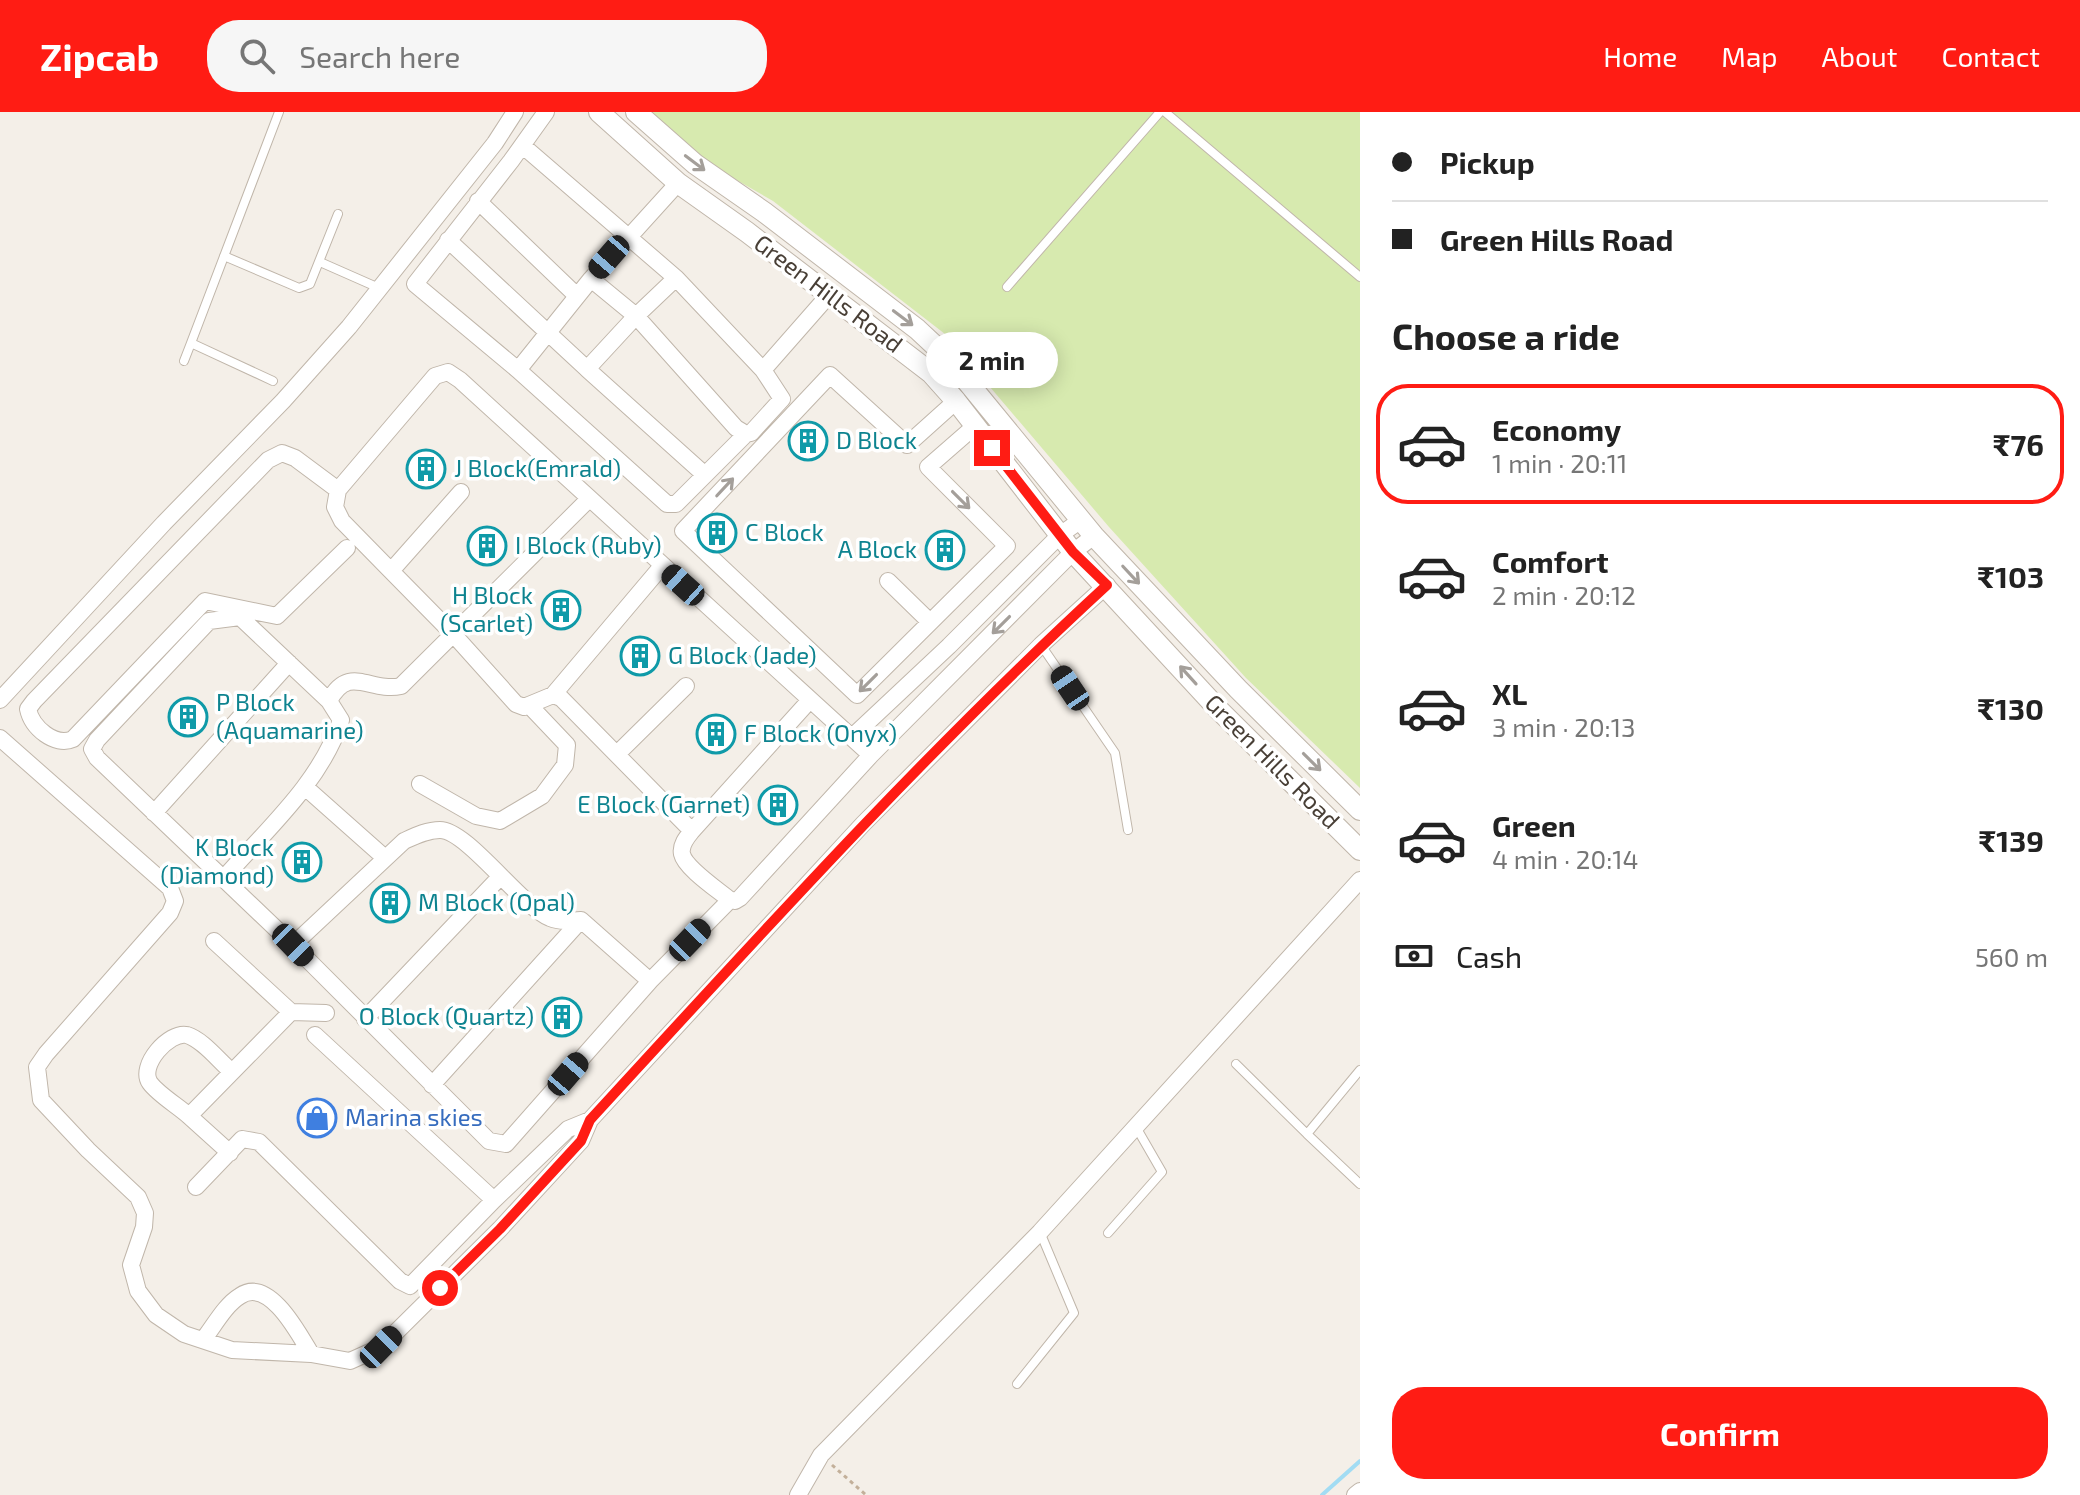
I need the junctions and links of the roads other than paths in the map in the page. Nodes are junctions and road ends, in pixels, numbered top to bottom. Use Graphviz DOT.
graph roads {
  1 [pos="279,112"];
  2 [pos="515,112"];
  3 [pos="546,112"];
  4 [pos="599,112"];
  5 [pos="636,112"];
  6 [pos="1162,112"];
  7 [pos="523,146"];
  8 [pos="678,183"];
  9 [pos="478,201"];
  10 [pos="338,214"];
  11 [pos="628,236"];
  12 [pos="448,240"];
  13 [pos="224,256"];
  14 [pos="320,262"];
  15 [pos="1360,277"];
  16 [pos="676,278"];
  17 [pos="591,279"];
  18 [pos="1007,287"];
  19 [pos="379,288"];
  20 [pos="577,296"];
  21 [pos="828,296"];
  22 [pos="636,316"];
  23 [pos="549,332"];
  24 [pos="191,343"];
  25 [pos="184,361"];
  26 [pos="587,369"];
  27 [pos="518,370"];
  28 [pos="763,370"];
  29 [pos="273,381"];
  30 [pos="956,401"];
  31 [pos="975,426"];
  32 [pos="746,434"];
  33 [pos="907,445"];
  34 [pos="928,467"];
  35 [pos="705,475"];
  36 [pos="338,490"];
  37 [pos="461,492"];
  38 [pos="589,499"];
  39 [pos="1087,528"];
  40 [pos="1060,535"];
  41 [pos="347,548"];
  42 [pos="1073,552"];
  43 [pos="662,566"];
  44 [pos="391,571"];
  45 [pos="888,581"];
  46 [pos="1107,585"];
  47 [pos="930,622"];
  48 [pos="454,635"];
  49 [pos="1041,645"];
  50 [pos="949,646"];
  51 [pos="965,661"];
  52 [pos="289,663"];
  53 [pos="686,686"];
  54 [pos="553,695"];
  55 [pos="0,700"];
  56 [pos="810,700"];
  57 [pos="329,701"];
  58 [pos="529,705"];
  59 [pos="852,737"];
  60 [pos="0,738"];
  61 [pos="617,754"];
  62 [pos="871,755"];
  63 [pos="420,784"];
  64 [pos="305,787"];
  65 [pos="1360,810"];
  66 [pos="154,813"];
  67 [pos="1128,830"];
  68 [pos="692,831"];
  69 [pos="1360,850"];
  70 [pos="385,858"];
  71 [pos="500,877"];
  72 [pos="224,878"];
  73 [pos="1360,880"];
  74 [pos="730,900"];
  75 [pos="581,920"];
  76 [pos="214,941"];
  77 [pos="293,945"];
  78 [pos="650,981"];
  79 [pos="291,1012"];
  80 [pos="326,1013"];
  81 [pos="365,1019"];
  82 [pos="315,1035"];
  83 [pos="1236,1064"];
  84 [pos="1360,1070"];
  85 [pos="231,1071"];
  86 [pos="432,1085"];
  87 [pos="189,1116"];
  88 [pos="590,1120"];
  89 [pos="1136,1127"];
  90 [pos="1307,1134"];
  91 [pos="230,1153"];
  92 [pos="1360,1184"];
  93 [pos="196,1187"];
  94 [pos="494,1200"];
  95 [pos="1040,1232"];
  96 [pos="1108,1233"];
  97 [pos="203,1340"];
  98 [pos="311,1354"];
  99 [pos="1017,1384"];
  100 [pos="1360,1491"];
  101 [pos="798,1495"];
  102 [pos="1355,1495"];
  1 -- 13 [label="lane"];
  2 -- 19 [label="street"];
  3 -- 7 [label="street"];
  4 -- 8 [label="street, Green Hills Road"];
  5 -- 39 [label="street, Green Hills Road, one-way"];
  6 -- 15 [label="lane"];
  6 -- 18 [label="lane"];
  7 -- 9 [label="street"];
  7 -- 11 [label="street"];
  8 -- 11 [label="street"];
  8 -- 21 [label="street, Green Hills Road"];
  9 -- 12 [label="street"];
  9 -- 20 [label="street"];
  10 -- 14 [label="lane"];
  11 -- 16 [label="street"];
  11 -- 17 [label="street"];
  12 -- 23 [label="street"];
  12 -- 27 [label="street"];
  13 -- 14 [label="lane"];
  13 -- 24 [label="lane"];
  14 -- 19 [label="lane"];
  16 -- 22 [label="street"];
  16 -- 28 [label="street"];
  17 -- 20 [label="street"];
  17 -- 22 [label="street"];
  19 -- 55 [label="street"];
  20 -- 23 [label="street"];
  21 -- 28 [label="street"];
  21 -- 30 [label="street, Green Hills Road"];
  22 -- 26 [label="street"];
  22 -- 32 [label="street"];
  23 -- 26 [label="street"];
  23 -- 27 [label="street"];
  24 -- 25 [label="lane"];
  24 -- 29 [label="lane"];
  26 -- 35 [label="street"];
  27 -- 35 [label="street"];
  28 -- 32 [label="street"];
  30 -- 31 [label="street, Green Hills Road"];
  30 -- 33 [label="street"];
  31 -- 34 [label="street"];
  31 -- 40 [label="street, Green Hills Road"];
  32 -- 35 [label="street"];
  33 -- 34 [label="street"];
  47 -- 33 [label="street, one-way"];
  34 -- 47 [label="street, one-way"];
  36 -- 38 [label="street"];
  36 -- 41 [label="street"];
  36 -- 44 [label="street"];
  37 -- 44 [label="street"];
  38 -- 43 [label="street"];
  38 -- 48 [label="street"];
  39 -- 40 [label="street"];
  39 -- 42 [label="street"];
  39 -- 65 [label="street, Green Hills Road, one-way"];
  40 -- 42 [label="street, Green Hills Road"];
  40 -- 50 [label="street"];
  42 -- 46 [label="street, Green Hills Road"];
  42 -- 51 [label="street, one-way"];
  43 -- 54 [label="street"];
  43 -- 56 [label="street"];
  44 -- 48 [label="street"];
  45 -- 47 [label="street"];
  46 -- 49 [label="street"];
  69 -- 46 [label="street, Green Hills Road, one-way"];
  48 -- 57 [label="street"];
  48 -- 58 [label="street"];
  49 -- 67 [label="lane"];
  49 -- 88 [label="street"];
  50 -- 51 [label="street"];
  50 -- 59 [label="street"];
  51 -- 62 [label="street"];
  52 -- 57 [label="street"];
  52 -- 66 [label="street"];
  52 -- 66 [label="street"];
  53 -- 61 [label="street"];
  54 -- 58 [label="street"];
  54 -- 61 [label="street"];
  56 -- 59 [label="street"];
  56 -- 68 [label="street"];
  57 -- 64 [label="street"];
  58 -- 63 [label="street"];
  59 -- 62 [label="street"];
  60 -- 97 [label="street"];
  61 -- 68 [label="street"];
  62 -- 74 [label="street"];
  64 -- 70 [label="street"];
  64 -- 72 [label="street"];
  66 -- 72 [label="street"];
  68 -- 74 [label="street"];
  70 -- 71 [label="street"];
  70 -- 77 [label="street"];
  71 -- 75 [label="street"];
  71 -- 81 [label="street"];
  72 -- 77 [label="street"];
  73 -- 89 [label="street"];
  74 -- 78 [label="street"];
  75 -- 78 [label="street"];
  75 -- 86 [label="street"];
  76 -- 79 [label="street"];
  77 -- 81 [label="street"];
  78 -- 86 [label="street"];
  79 -- 80 [label="street"];
  79 -- 85 [label="street"];
  81 -- 86 [label="street"];
  82 -- 94 [label="street"];
  83 -- 90 [label="lane"];
  84 -- 90 [label="lane"];
  85 -- 87 [label="street"];
  85 -- 87 [label="street"];
  87 -- 91 [label="street"];
  88 -- 94 [label="street"];
  88 -- 98 [label="street"];
  89 -- 95 [label="street"];
  89 -- 96 [label="lane"];
  90 -- 92 [label="lane"];
  91 -- 93 [label="street"];
  91 -- 94 [label="street"];
  95 -- 99 [label="lane"];
  95 -- 101 [label="street"];
  97 -- 98 [label="street"];
  97 -- 98 [label="street"];
  100 -- 102 [label="street"];
}
